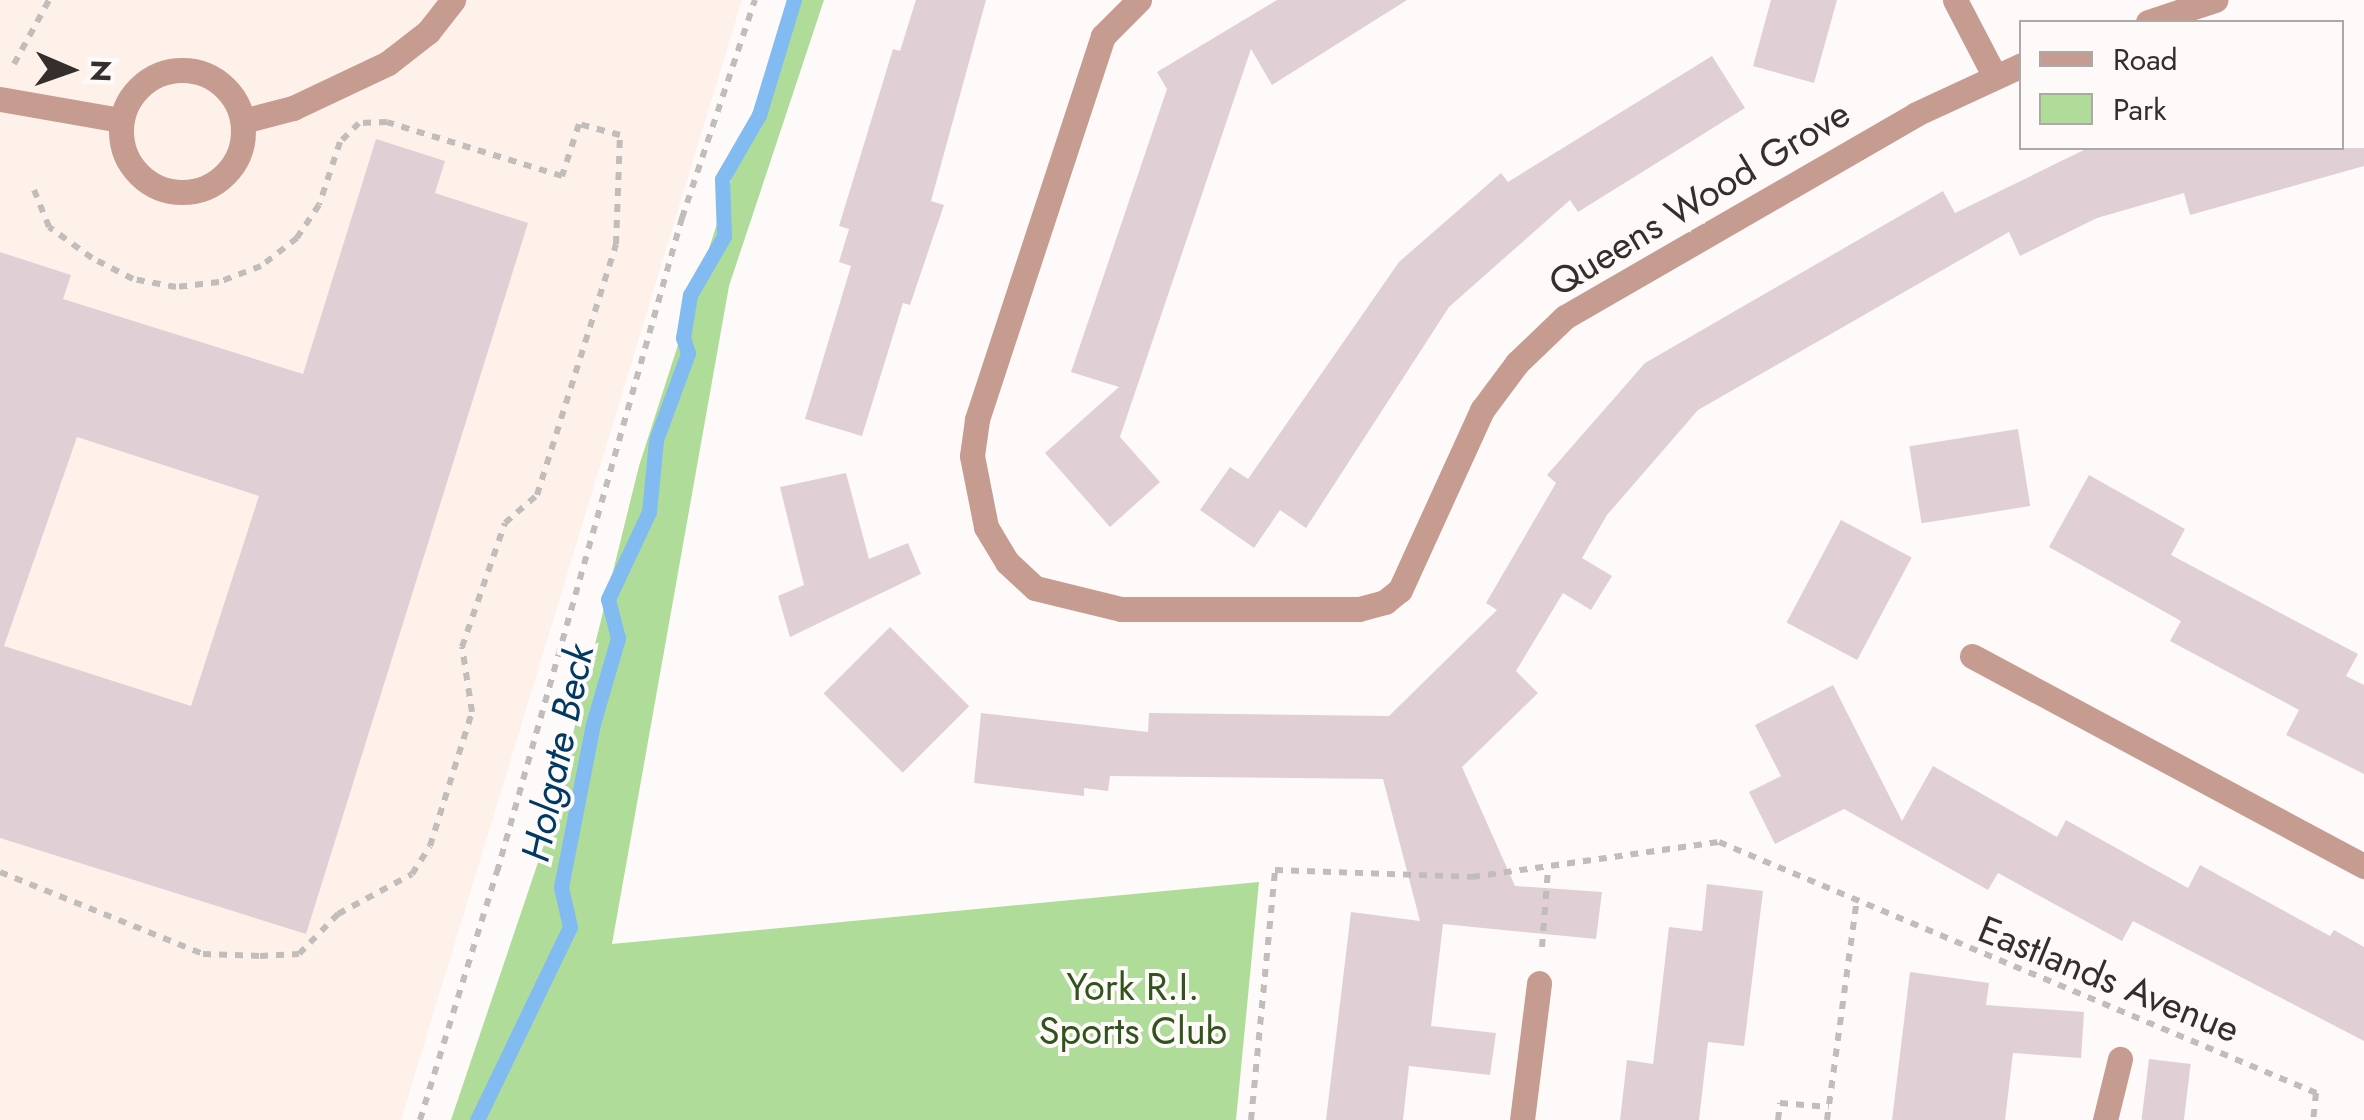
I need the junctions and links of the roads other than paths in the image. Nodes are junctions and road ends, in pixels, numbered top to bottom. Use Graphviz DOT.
graph roads {
  1 [pos="454,0"];
  2 [pos="1139,0"];
  3 [pos="1955,0"];
  4 [pos="2215,0"];
  5 [pos="2154,20"];
  6 [pos="2019,66"];
  7 [pos="1994,75"];
  8 [pos="1,99"];
  9 [pos="120,120"];
  10 [pos="243,121"];
  11 [pos="1972,656"];
  12 [pos="2364,866"];
  13 [pos="1539,983"];
  14 [pos="2120,1059"];
  15 [pos="1522,1120"];
  16 [pos="2105,1120"];
  1 -- 10 [label="street"];
  2 -- 7 [label="street, Queens Wood Grove"];
  3 -- 7 [label="street"];
  4 -- 5 [label="street"];
  6 -- 7 [label="street, Queens Wood Grove"];
  8 -- 9 [label="street"];
  9 -- 10 [label="street"];
  9 -- 10 [label="street"];
  11 -- 12 [label="street"];
  13 -- 15 [label="street"];
  14 -- 16 [label="street"];
}
